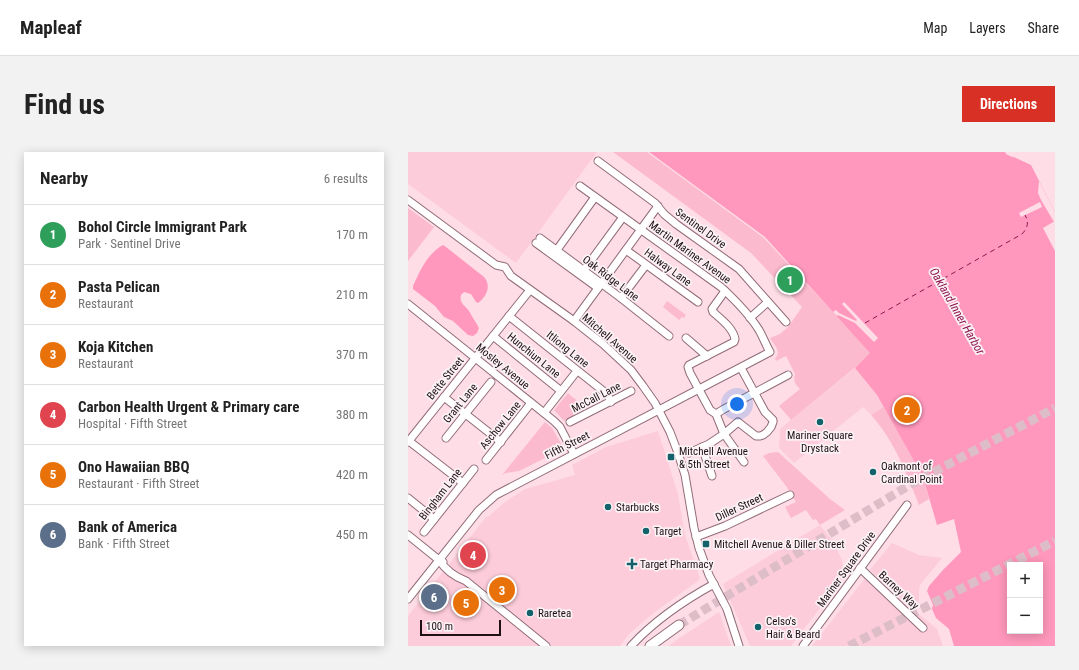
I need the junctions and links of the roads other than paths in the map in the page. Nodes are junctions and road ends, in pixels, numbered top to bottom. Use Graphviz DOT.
graph roads {
  1 [pos="598,161"];
  2 [pos="580,186"];
  3 [pos="596,197"];
  4 [pos="408,200"];
  5 [pos="658,206"];
  6 [pos="623,217"];
  7 [pos="641,230"];
  8 [pos="538,240"];
  9 [pos="626,250"];
  10 [pos="555,253"];
  11 [pos="646,265"];
  12 [pos="582,273"];
  13 [pos="600,286"];
  14 [pos="530,290"];
  15 [pos="725,291"];
  16 [pos="621,298"];
  17 [pos="698,302"];
  18 [pos="768,302"];
  19 [pos="408,304"];
  20 [pos="509,316"];
  21 [pos="750,318"];
  22 [pos="574,321"];
  23 [pos="786,322"];
  24 [pos="493,336"];
  25 [pos="669,336"];
  26 [pos="686,338"];
  27 [pos="770,352"];
  28 [pos="707,356"];
  29 [pos="475,358"];
  30 [pos="741,368"];
  31 [pos="577,371"];
  32 [pos="788,375"];
  33 [pos="491,382"];
  34 [pos="699,390"];
  35 [pos="561,391"];
  36 [pos="631,392"];
  37 [pos="754,393"];
  38 [pos="444,397"];
  39 [pos="611,402"];
  40 [pos="532,403"];
  41 [pos="659,410"];
  42 [pos="544,413"];
  43 [pos="466,414"];
  44 [pos="716,414"];
  45 [pos="570,422"];
  46 [pos="724,434"];
  47 [pos="446,438"];
  48 [pos="408,442"];
  49 [pos="501,442"];
  50 [pos="702,448"];
  51 [pos="689,453"];
  52 [pos="574,454"];
  53 [pos="486,460"];
  54 [pos="744,462"];
  55 [pos="474,469"];
  56 [pos="712,476"];
  57 [pos="463,483"];
  58 [pos="790,495"];
  59 [pos="408,498"];
  60 [pos="907,505"];
  61 [pos="434,520"];
  62 [pos="424,532"];
  63 [pos="408,535"];
  64 [pos="696,538"];
  65 [pos="439,560"];
  66 [pos="860,568"];
  67 [pos="714,584"];
  68 [pos="408,599"];
  69 [pos="679,624"];
  70 [pos="923,628"];
  71 [pos="546,646"];
  72 [pos="631,646"];
  73 [pos="650,646"];
  74 [pos="739,646"];
  75 [pos="803,646"];
  1 -- 5 [label="street, Sentinel Drive"];
  2 -- 3 [label="street, Martin Mariner Avenue"];
  3 -- 6 [label="street, Martin Mariner Avenue"];
  3 -- 10 [label="street"];
  4 -- 14 [label="street, Mitchell Avenue"];
  5 -- 7 [label="street"];
  5 -- 18 [label="street, Sentinel Drive"];
  6 -- 7 [label="street, Martin Mariner Avenue"];
  6 -- 12 [label="street"];
  7 -- 9 [label="street"];
  7 -- 15 [label="street, Martin Mariner Avenue"];
  8 -- 10 [label="street, Oak Ridge Lane"];
  9 -- 11 [label="street, Halway Lane"];
  9 -- 13 [label="street"];
  10 -- 12 [label="street, Oak Ridge Lane"];
  11 -- 16 [label="street"];
  11 -- 17 [label="street, Halway Lane"];
  12 -- 13 [label="street, Oak Ridge Lane"];
  13 -- 16 [label="street, Oak Ridge Lane"];
  13 -- 22 [label="street"];
  14 -- 20 [label="street, Bette Street"];
  14 -- 22 [label="street, Mitchell Avenue"];
  15 -- 21 [label="street, Martin Mariner Avenue"];
  15 -- 28 [label="street"];
  16 -- 25 [label="street, Oak Ridge Lane"];
  18 -- 21 [label="street"];
  18 -- 23 [label="street, Sentinel Drive"];
  19 -- 29 [label="street, Mosley Avenue"];
  20 -- 24 [label="street, Bette Street"];
  20 -- 31 [label="street, Itliong Lane"];
  21 -- 27 [label="street, Martin Mariner Avenue"];
  22 -- 41 [label="street, Mitchell Avenue"];
  24 -- 29 [label="street, Bette Street"];
  24 -- 35 [label="street, Hunchiun Lane"];
  26 -- 28 [label="street"];
  27 -- 30 [label="street, Fifth Street"];
  28 -- 34 [label="street"];
  29 -- 38 [label="street, Bette Street"];
  29 -- 40 [label="street, Mosley Avenue"];
  30 -- 34 [label="street, Fifth Street"];
  30 -- 37 [label="street"];
  31 -- 35 [label="street"];
  31 -- 39 [label="street, Itliong Lane"];
  32 -- 37 [label="street"];
  33 -- 43 [label="street, Grant Lane"];
  34 -- 41 [label="street, Fifth Street"];
  34 -- 44 [label="street"];
  35 -- 42 [label="street"];
  36 -- 39 [label="street, McCall Lane"];
  37 -- 44 [label="street"];
  37 -- 46 [label="street"];
  38 -- 43 [label="street"];
  38 -- 48 [label="street, Bette Street"];
  39 -- 45 [label="street, McCall Lane"];
  40 -- 42 [label="street, Mosley Avenue"];
  40 -- 49 [label="street, Aschow Lane"];
  41 -- 52 [label="street, Fifth Street"];
  41 -- 64 [label="street, Mitchell Avenue"];
  42 -- 52 [label="street, Mosley Avenue"];
  43 -- 47 [label="street, Grant Lane"];
  43 -- 49 [label="street"];
  44 -- 46 [label="street"];
  46 -- 50 [label="street"];
  46 -- 54 [label="street"];
  48 -- 57 [label="street"];
  49 -- 53 [label="street, Aschow Lane"];
  50 -- 51 [label="street"];
  50 -- 56 [label="street"];
  52 -- 65 [label="street, Fifth Street"];
  55 -- 57 [label="street, Bingham Lane"];
  57 -- 61 [label="street, Bingham Lane"];
  58 -- 64 [label="street, Diller Street"];
  59 -- 61 [label="street"];
  60 -- 66 [label="street, Mariner Square Drive"];
  61 -- 62 [label="street, Bingham Lane"];
  63 -- 65 [label="street"];
  64 -- 67 [label="street, Mitchell Avenue"];
  65 -- 68 [label="street, Fifth Street"];
  65 -- 71 [label="street"];
  66 -- 70 [label="street, Barney Way"];
  66 -- 75 [label="street, Mariner Square Drive"];
  67 -- 72 [label="street"];
  67 -- 74 [label="street, Mitchell Avenue"];
  69 -- 73 [label="main road"];
}
